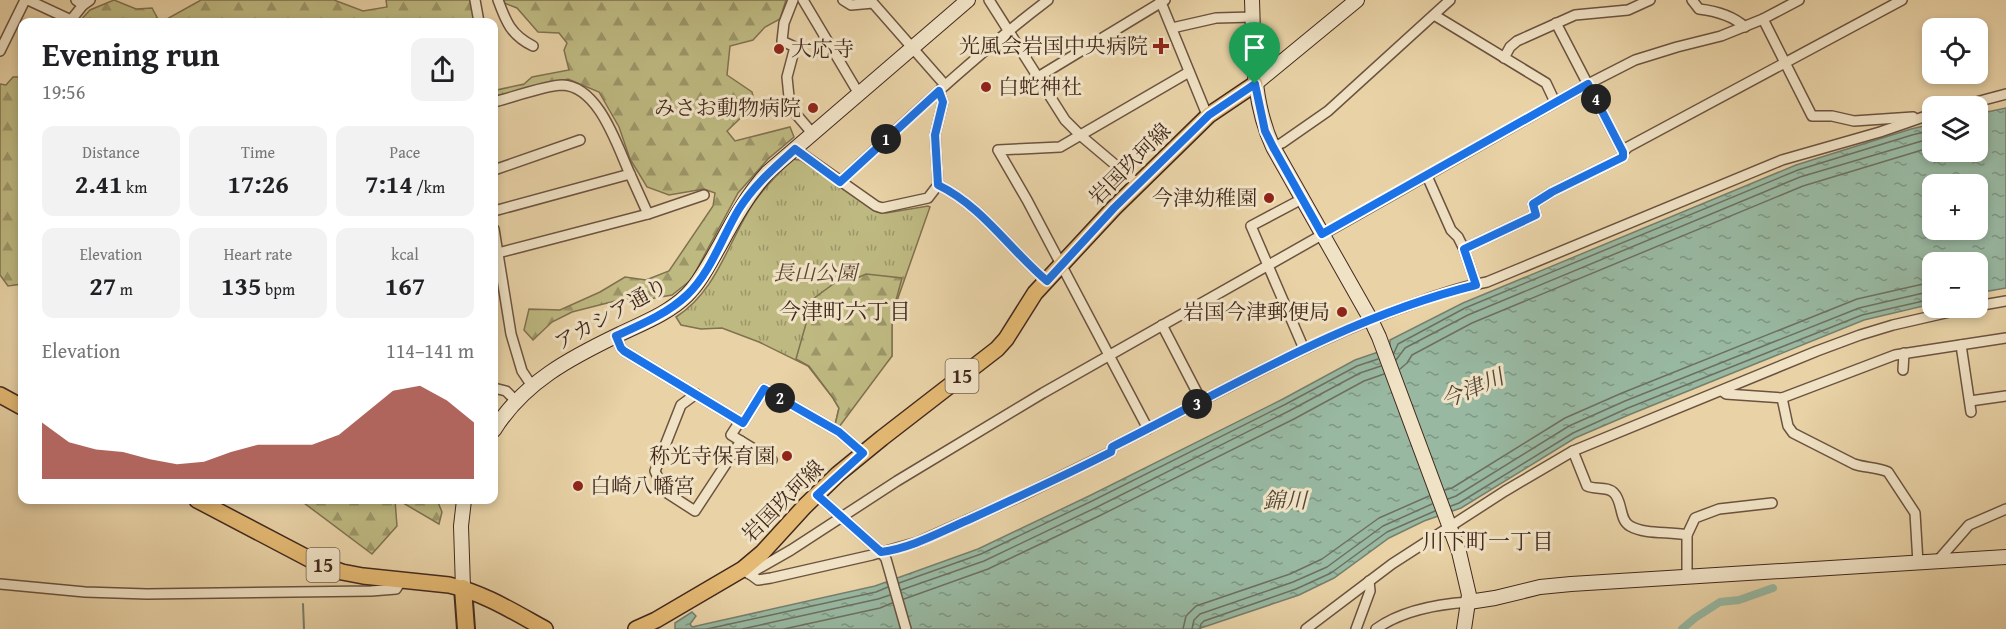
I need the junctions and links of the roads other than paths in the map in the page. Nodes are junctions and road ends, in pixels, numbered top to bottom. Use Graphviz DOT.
graph roads {
  1 [pos="26,0"];
  2 [pos="475,0"];
  3 [pos="498,0"];
  4 [pos="793,0"];
  5 [pos="803,0"];
  6 [pos="843,0"];
  7 [pos="968,0"];
  8 [pos="989,0"];
  9 [pos="1048,0"];
  10 [pos="1252,0"];
  11 [pos="1357,0"];
  12 [pos="1450,0"];
  13 [pos="1650,0"];
  14 [pos="1692,0"];
  15 [pos="1799,0"];
  16 [pos="1902,0"];
  17 [pos="1162,1"];
  18 [pos="83,2"];
  19 [pos="1434,15"];
  20 [pos="1253,17"];
  21 [pos="66,18"];
  22 [pos="72,18"];
  23 [pos="478,18"];
  24 [pos="1763,20"];
  25 [pos="1556,22"];
  26 [pos="1745,27"];
  27 [pos="1172,28"];
  28 [pos="1008,30"];
  29 [pos="533,46"];
  30 [pos="912,48"];
  31 [pos="0,51"];
  32 [pos="1504,58"];
  33 [pos="1785,62"];
  34 [pos="1189,72"];
  35 [pos="1038,76"];
  36 [pos="1255,84"];
  37 [pos="1588,84"];
  38 [pos="942,88"];
  39 [pos="859,94"];
  40 [pos="2006,94"];
  41 [pos="1988,99"];
  42 [pos="498,101"];
  43 [pos="1555,102"];
  44 [pos="1209,115"];
  45 [pos="1922,115"];
  46 [pos="1922,117"];
  47 [pos="813,134"];
  48 [pos="1080,135"];
  49 [pos="580,140"];
  50 [pos="1273,147"];
  51 [pos="795,149"];
  52 [pos="1623,152"];
  53 [pos="498,169"];
  54 [pos="630,174"];
  55 [pos="1427,176"];
  56 [pos="840,182"];
  57 [pos="1138,184"];
  58 [pos="938,185"];
  59 [pos="704,195"];
  60 [pos="1302,199"];
  61 [pos="498,210"];
  62 [pos="648,214"];
  63 [pos="1322,234"];
  64 [pos="1464,249"];
  65 [pos="498,253"];
  66 [pos="1061,265"];
  67 [pos="1269,266"];
  68 [pos="1047,281"];
  69 [pos="1476,285"];
  70 [pos="2006,301"];
  71 [pos="1988,304"];
  72 [pos="1923,318"];
  73 [pos="1371,320"];
  74 [pos="1162,325"];
  75 [pos="616,336"];
  76 [pos="2006,338"];
  77 [pos="1961,345"];
  78 [pos="1304,349"];
  79 [pos="1904,353"];
  80 [pos="1109,355"];
  81 [pos="1903,370"];
  82 [pos="532,386"];
  83 [pos="498,389"];
  84 [pos="1722,391"];
  85 [pos="696,394"];
  86 [pos="0,395"];
  87 [pos="2006,396"];
  88 [pos="1782,398"];
  89 [pos="515,400"];
  90 [pos="1970,401"];
  91 [pos="1202,402"];
  92 [pos="18,405"];
  93 [pos="1971,412"];
  94 [pos="740,421"];
  95 [pos="498,424"];
  96 [pos="1148,429"];
  97 [pos="741,441"];
  98 [pos="1573,451"];
  99 [pos="863,453"];
  100 [pos="772,460"];
  101 [pos="817,495"];
  102 [pos="1772,503"];
  103 [pos="205,504"];
  104 [pos="464,504"];
  105 [pos="2006,509"];
  106 [pos="841,517"];
  107 [pos="1449,524"];
  108 [pos="1687,535"];
  109 [pos="881,552"];
  110 [pos="2006,557"];
  111 [pos="1941,562"];
  112 [pos="1918,563"];
  113 [pos="746,572"];
  114 [pos="1687,576"];
  115 [pos="401,581"];
  116 [pos="1369,581"];
  117 [pos="0,584"];
  118 [pos="463,588"];
  119 [pos="1469,602"];
  120 [pos="466,629"];
  121 [pos="545,629"];
  122 [pos="636,629"];
  123 [pos="906,629"];
  124 [pos="1306,629"];
  125 [pos="1356,629"];
  126 [pos="1376,629"];
  127 [pos="1464,629"];
  1 -- 21 [label="street"];
  1 -- 31 [label="street"];
  2 -- 23 [label="street"];
  3 -- 29 [label="street"];
  4 -- 47 [label="street"];
  5 -- 39 [label="street"];
  6 -- 30 [label="street"];
  7 -- 30 [label="street, アカシア通り"];
  8 -- 28 [label="street"];
  9 -- 28 [label="street"];
  10 -- 20 [label="street"];
  11 -- 36 [label="street"];
  12 -- 19 [label="street"];
  13 -- 25 [label="street"];
  14 -- 26 [label="street"];
  15 -- 24 [label="street"];
  16 -- 33 [label="street"];
  17 -- 27 [label="street"];
  17 -- 35 [label="street"];
  18 -- 22 [label="street"];
  19 -- 32 [label="street"];
  19 -- 50 [label="street"];
  20 -- 27 [label="street"];
  20 -- 36 [label="street"];
  24 -- 26 [label="street"];
  24 -- 33 [label="street"];
  25 -- 32 [label="street"];
  25 -- 37 [label="street"];
  26 -- 37 [label="street"];
  27 -- 34 [label="street"];
  28 -- 35 [label="street"];
  28 -- 38 [label="street"];
  30 -- 38 [label="street"];
  30 -- 39 [label="street, アカシア通り"];
  32 -- 43 [label="street"];
  33 -- 45 [label="street"];
  33 -- 52 [label="street"];
  34 -- 44 [label="street"];
  34 -- 48 [label="street"];
  35 -- 48 [label="street"];
  36 -- 44 [label="main road, 岩国玖珂線 / 15"];
  36 -- 50 [label="street"];
  37 -- 43 [label="street"];
  37 -- 52 [label="street"];
  38 -- 56 [label="street"];
  38 -- 58 [label="street"];
  39 -- 47 [label="street, アカシア通り"];
  40 -- 41 [label="street"];
  42 -- 54 [label="street"];
  43 -- 55 [label="street"];
  44 -- 57 [label="main road, 岩国玖珂線 / 15"];
  46 -- 69 [label="street"];
  47 -- 51 [label="street, アカシア通り"];
  48 -- 57 [label="street"];
  48 -- 66 [label="street"];
  49 -- 53 [label="street"];
  50 -- 60 [label="street"];
  51 -- 56 [label="street"];
  51 -- 75 [label="street, アカシア通り"];
  52 -- 64 [label="street"];
  54 -- 61 [label="street"];
  54 -- 62 [label="street"];
  55 -- 63 [label="street"];
  55 -- 64 [label="street"];
  56 -- 58 [label="street"];
  57 -- 66 [label="main road, 岩国玖珂線 / 15"];
  58 -- 68 [label="street"];
  59 -- 62 [label="street"];
  60 -- 63 [label="street"];
  60 -- 67 [label="street"];
  62 -- 65 [label="street"];
  63 -- 67 [label="street"];
  63 -- 73 [label="street"];
  64 -- 69 [label="street"];
  65 -- 82 [label="street"];
  66 -- 68 [label="main road, 岩国玖珂線 / 15"];
  66 -- 80 [label="street"];
  67 -- 74 [label="street"];
  67 -- 78 [label="street"];
  68 -- 99 [label="main road, 岩国玖珂線 / 15"];
  69 -- 73 [label="street"];
  70 -- 71 [label="street"];
  72 -- 84 [label="street"];
  73 -- 78 [label="street"];
  73 -- 107 [label="street"];
  74 -- 80 [label="street"];
  74 -- 91 [label="street"];
  75 -- 82 [label="street, アカシア通り"];
  75 -- 85 [label="street"];
  76 -- 77 [label="street"];
  77 -- 79 [label="street"];
  77 -- 90 [label="street"];
  78 -- 91 [label="street"];
  79 -- 81 [label="street"];
  79 -- 88 [label="street"];
  80 -- 96 [label="street"];
  80 -- 106 [label="street"];
  82 -- 89 [label="street, アカシア通り"];
  83 -- 89 [label="street"];
  84 -- 88 [label="street"];
  84 -- 98 [label="street"];
  85 -- 94 [label="street"];
  85 -- 97 [label="street"];
  86 -- 92 [label="main road"];
  87 -- 90 [label="street"];
  88 -- 112 [label="street"];
  89 -- 95 [label="street, アカシア通り"];
  90 -- 93 [label="street"];
  91 -- 96 [label="street"];
  94 -- 97 [label="street"];
  94 -- 99 [label="street"];
  96 -- 109 [label="street"];
  97 -- 100 [label="street"];
  98 -- 107 [label="street"];
  98 -- 108 [label="street"];
  99 -- 101 [label="main road, 岩国玖珂線 / 15"];
  101 -- 106 [label="street"];
  101 -- 113 [label="main road, 岩国玖珂線 / 15"];
  102 -- 108 [label="street"];
  103 -- 115 [label="main road, 15"];
  104 -- 118 [label="street"];
  105 -- 111 [label="street"];
  106 -- 109 [label="street"];
  106 -- 113 [label="street"];
  107 -- 116 [label="street"];
  107 -- 119 [label="street"];
  108 -- 114 [label="street"];
  109 -- 113 [label="street"];
  109 -- 123 [label="street"];
  110 -- 111 [label="street"];
  111 -- 112 [label="street"];
  112 -- 114 [label="street"];
  113 -- 122 [label="main road, 岩国玖珂線 / 15"];
  114 -- 119 [label="street"];
  115 -- 117 [label="street"];
  115 -- 118 [label="main road, 15"];
  116 -- 124 [label="street"];
  116 -- 125 [label="street"];
  118 -- 120 [label="highway"];
  118 -- 121 [label="main road, 15"];
  119 -- 126 [label="street"];
  119 -- 127 [label="street"];
}
